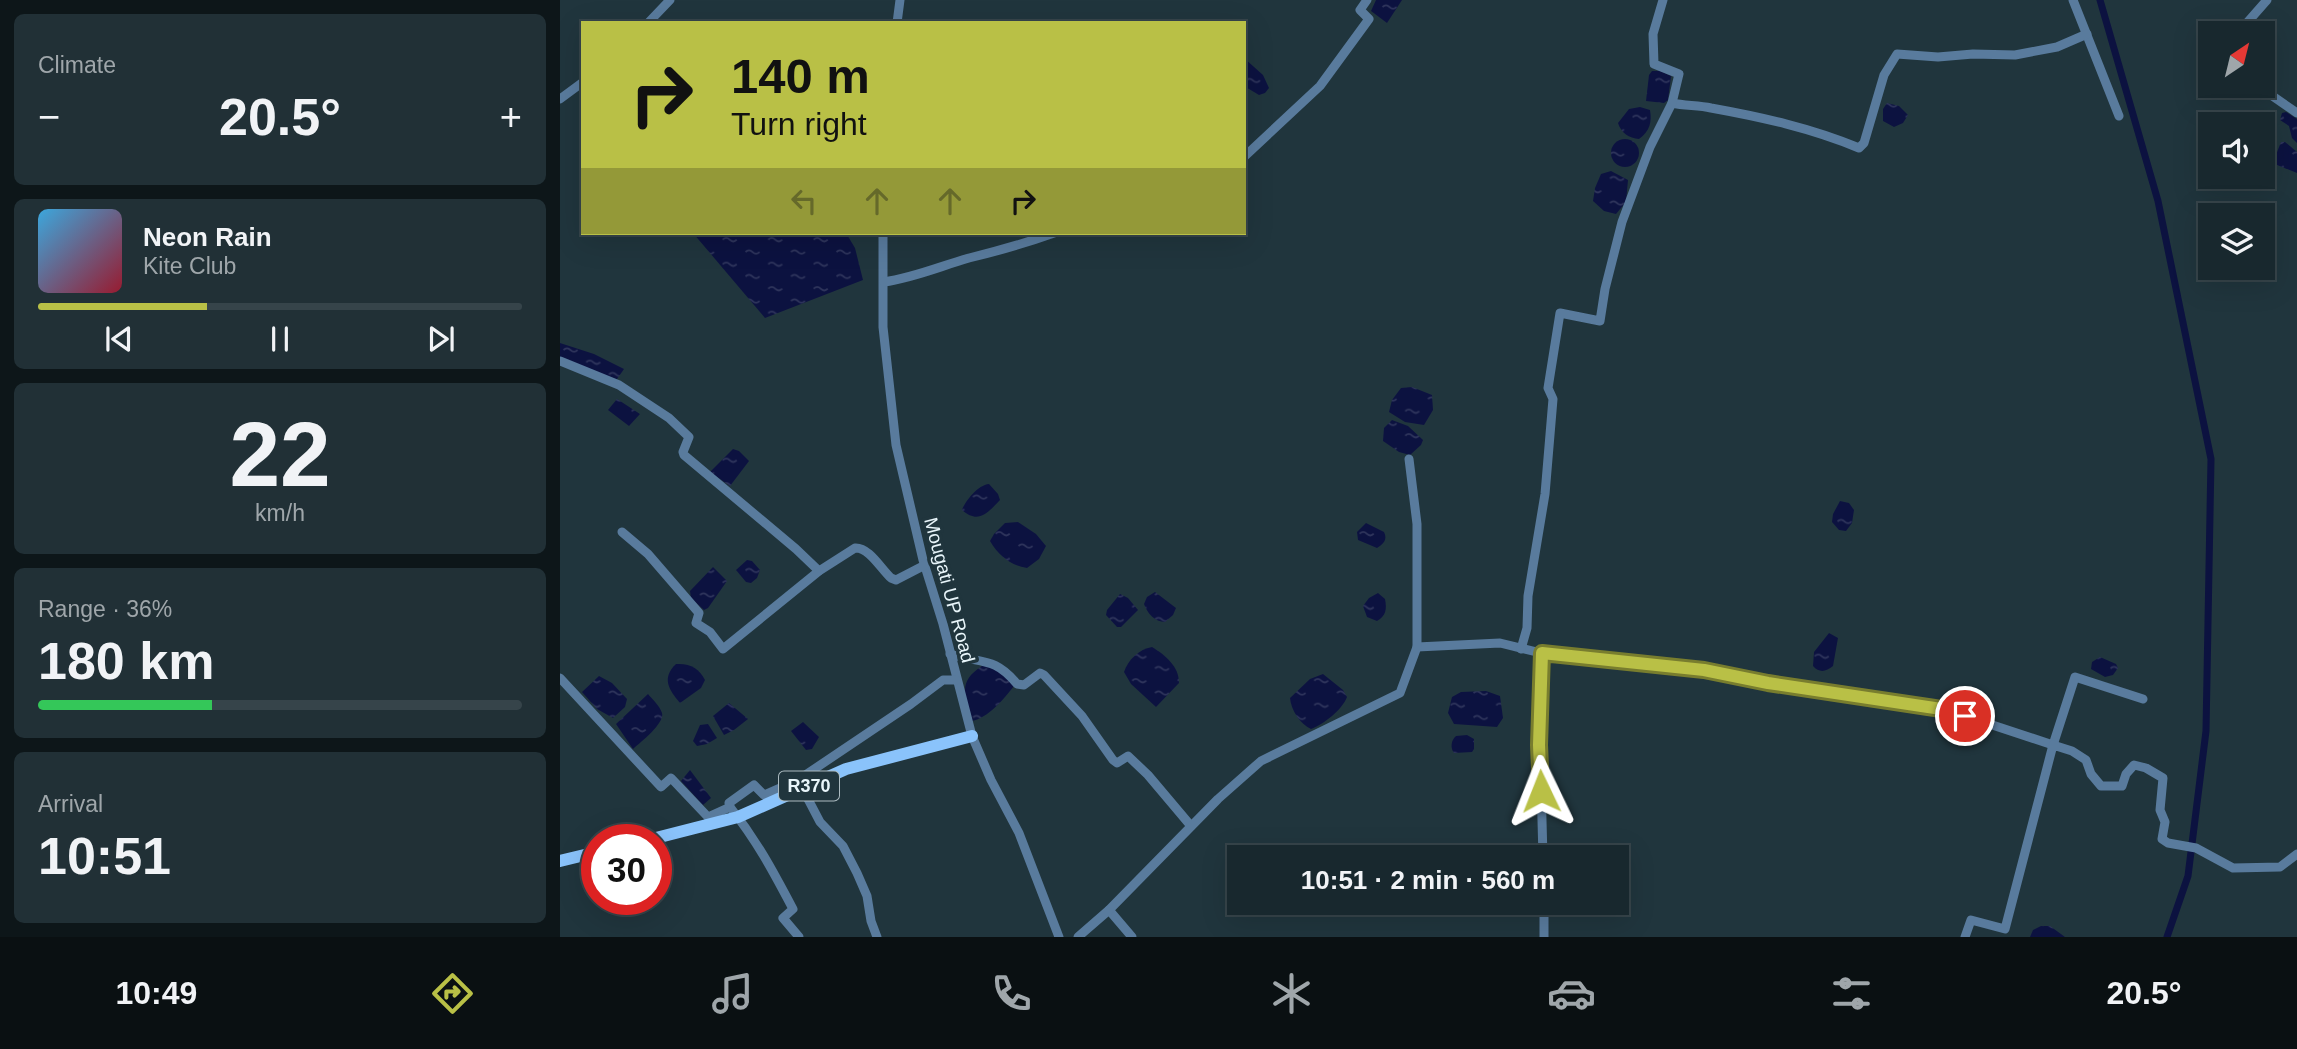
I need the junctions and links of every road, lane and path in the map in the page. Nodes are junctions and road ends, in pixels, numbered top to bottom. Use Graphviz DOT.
graph roads {
  1 [pos="670,0"];
  2 [pos="900,0"];
  3 [pos="1367,0"];
  4 [pos="1663,0"];
  5 [pos="2073,0"];
  6 [pos="2267,0"];
  7 [pos="650,21"];
  8 [pos="897,21"];
  9 [pos="2249,21"];
  10 [pos="2087,34"];
  11 [pos="581,83"];
  12 [pos="2275,98"];
  13 [pos="560,99"];
  14 [pos="1672,103"];
  15 [pos="2297,113"];
  16 [pos="2119,116"];
  17 [pos="1246,155"];
  18 [pos="883,235"];
  19 [pos="1048,235"];
  20 [pos="884,282"];
  21 [pos="560,361"];
  22 [pos="1409,459"];
  23 [pos="622,532"];
  24 [pos="925,565"];
  25 [pos="819,571"];
  26 [pos="1417,647"];
  27 [pos="1521,649"];
  28 [pos="1542,653"];
  29 [pos="950,654"];
  30 [pos="560,678"];
  31 [pos="956,680"];
  32 [pos="2143,699"];
  33 [pos="972,736"];
  34 [pos="2053,745"];
  35 [pos="800,785"];
  36 [pos="734,812"];
  37 [pos="1191,826"];
  38 [pos="672,832"];
  39 [pos="1542,845"];
  40 [pos="2297,854"];
  41 [pos="581,856"];
  42 [pos="560,861"];
  43 [pos="1109,910"];
  44 [pos="1544,915"];
  45 [pos="799,937"];
  46 [pos="877,937"];
  47 [pos="1059,937"];
  48 [pos="1078,937"];
  49 [pos="1132,937"];
  50 [pos="1544,937"];
  51 [pos="1965,937"];
  1 -- 7 [label="street"];
  2 -- 8 [label="street"];
  3 -- 17 [label="street"];
  4 -- 14 [label="street"];
  5 -- 10 [label="street"];
  6 -- 9 [label="street"];
  10 -- 14 [label="street"];
  10 -- 16 [label="street"];
  11 -- 13 [label="street"];
  12 -- 15 [label="street"];
  14 -- 27 [label="street"];
  18 -- 20 [label="street, Mougati UP Road"];
  19 -- 20 [label="street"];
  20 -- 24 [label="street, Mougati UP Road"];
  21 -- 25 [label="street"];
  22 -- 26 [label="street"];
  23 -- 25 [label="street"];
  24 -- 25 [label="street"];
  24 -- 29 [label="street, Mougati UP Road"];
  26 -- 27 [label="street"];
  26 -- 37 [label="street"];
  27 -- 28 [label="street"];
  28 -- 34 [label="street"];
  28 -- 39 [label="street"];
  29 -- 31 [label="street, Mougati UP Road"];
  29 -- 37 [label="street"];
  30 -- 36 [label="street"];
  31 -- 33 [label="street, Mougati UP Road"];
  31 -- 35 [label="street"];
  32 -- 34 [label="street"];
  33 -- 35 [label="main road, R370"];
  33 -- 47 [label="street, Mougati UP Road"];
  34 -- 40 [label="street"];
  34 -- 51 [label="street"];
  35 -- 36 [label="main road, R370"];
  35 -- 36 [label="street"];
  35 -- 46 [label="street"];
  36 -- 38 [label="main road, R370"];
  36 -- 45 [label="street"];
  37 -- 43 [label="street"];
  41 -- 42 [label="main road"];
  43 -- 48 [label="street"];
  43 -- 49 [label="street"];
  44 -- 50 [label="street"];
}
